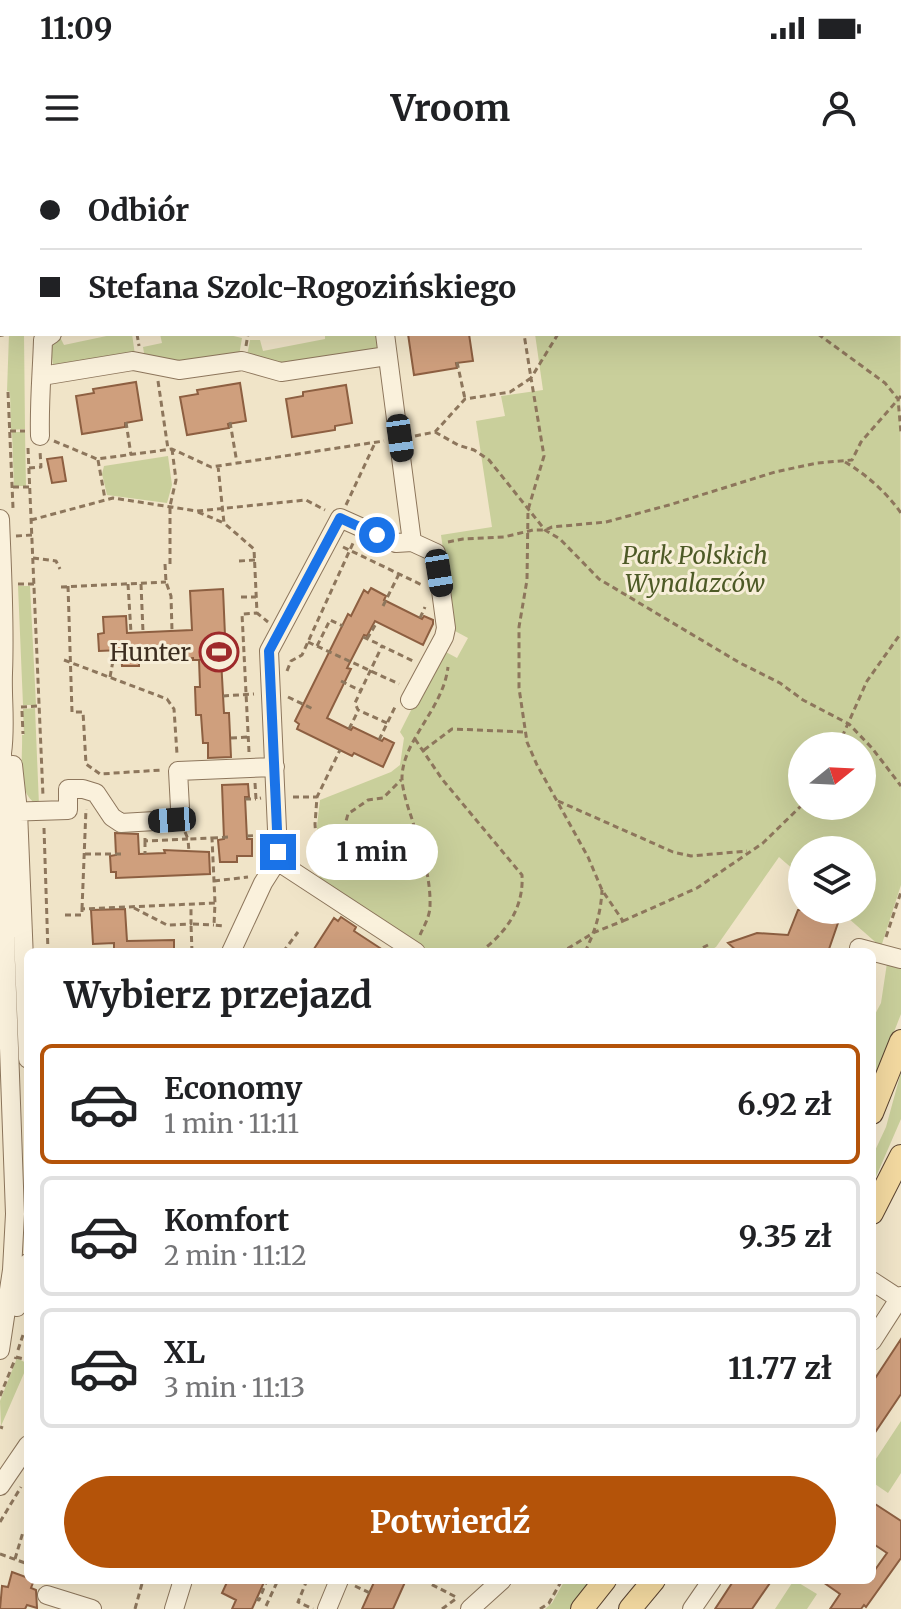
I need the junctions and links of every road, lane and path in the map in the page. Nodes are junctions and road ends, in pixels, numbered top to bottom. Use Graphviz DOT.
graph roads {
  1 [pos="49,336"];
  2 [pos="385,336"];
  3 [pos="524,336"];
  4 [pos="557,336"];
  5 [pos="821,336"];
  6 [pos="387,356"];
  7 [pos="457,362"];
  8 [pos="156,366"];
  9 [pos="42,376"];
  10 [pos="531,378"];
  11 [pos="900,398"];
  12 [pos="465,399"];
  13 [pos="126,422"];
  14 [pos="230,422"];
  15 [pos="435,432"];
  16 [pos="34,433"];
  17 [pos="901,433"];
  18 [pos="411,437"];
  19 [pos="388,440"];
  20 [pos="376,442"];
  21 [pos="62,443"];
  22 [pos="170,449"];
  23 [pos="131,455"];
  24 [pos="97,459"];
  25 [pos="845,462"];
  26 [pos="237,463"];
  27 [pos="218,466"];
  28 [pos="41,467"];
  29 [pos="29,468"];
  30 [pos="12,487"];
  31 [pos="30,487"];
  32 [pos="105,499"];
  33 [pos="170,506"];
  34 [pos="223,508"];
  35 [pos="528,510"];
  36 [pos="197,511"];
  37 [pos="901,513"];
  38 [pos="340,518"];
  39 [pos="0,519"];
  40 [pos="31,520"];
  41 [pos="224,523"];
  42 [pos="358,526"];
  43 [pos="545,530"];
  44 [pos="527,531"];
  45 [pos="32,535"];
  46 [pos="10,536"];
  47 [pos="328,540"];
  48 [pos="421,546"];
  49 [pos="351,551"];
  50 [pos="33,558"];
  51 [pos="255,560"];
  52 [pos="239,561"];
  53 [pos="60,569"];
  54 [pos="399,574"];
  55 [pos="166,582"];
  56 [pos="34,584"];
  57 [pos="128,584"];
  58 [pos="141,584"];
  59 [pos="68,586"];
  60 [pos="61,587"];
  61 [pos="7,588"];
  62 [pos="443,593"];
  63 [pos="241,597"];
  64 [pos="256,597"];
  65 [pos="383,606"];
  66 [pos="257,613"];
  67 [pos="377,622"];
  68 [pos="343,626"];
  69 [pos="172,631"];
  70 [pos="281,631"];
  71 [pos="143,632"];
  72 [pos="131,633"];
  73 [pos="901,633"];
  74 [pos="444,637"];
  75 [pos="308,642"];
  76 [pos="317,646"];
  77 [pos="382,646"];
  78 [pos="115,650"];
  79 [pos="64,660"];
  80 [pos="291,661"];
  81 [pos="71,662"];
  82 [pos="1,668"];
  83 [pos="427,668"];
  84 [pos="371,671"];
  85 [pos="110,677"];
  86 [pos="341,681"];
  87 [pos="394,681"];
  88 [pos="361,691"];
  89 [pos="246,695"];
  90 [pos="279,695"];
  91 [pos="223,696"];
  92 [pos="404,699"];
  93 [pos="39,706"];
  94 [pos="21,707"];
  95 [pos="313,709"];
  96 [pos="358,710"];
  97 [pos="387,723"];
  98 [pos="849,724"];
  99 [pos="349,729"];
  100 [pos="525,732"];
  101 [pos="845,732"];
  102 [pos="248,737"];
  103 [pos="231,738"];
  104 [pos="415,739"];
  105 [pos="379,740"];
  106 [pos="340,750"];
  107 [pos="423,751"];
  108 [pos="250,767"];
  109 [pos="275,767"];
  110 [pos="178,770"];
  111 [pos="402,779"];
  112 [pos="901,786"];
  113 [pos="317,797"];
  114 [pos="276,798"];
  115 [pos="245,799"];
  116 [pos="256,799"];
  117 [pos="558,801"];
  118 [pos="103,805"];
  119 [pos="43,811"];
  120 [pos="11,812"];
  121 [pos="176,817"];
  122 [pos="788,819"];
  123 [pos="230,837"];
  124 [pos="212,838"];
  125 [pos="188,839"];
  126 [pos="145,841"];
  127 [pos="139,851"];
  128 [pos="750,851"];
  129 [pos="189,852"];
  130 [pos="84,854"];
  131 [pos="122,854"];
  132 [pos="277,861"];
  133 [pos="9,867"];
  134 [pos="251,877"];
  135 [pos="214,881"];
  136 [pos="602,890"];
  137 [pos="901,892"];
  138 [pos="215,903"];
  139 [pos="191,904"];
  140 [pos="130,907"];
  141 [pos="82,909"];
  142 [pos="65,915"];
  143 [pos="623,921"];
  144 [pos="191,924"];
  145 [pos="214,925"];
  146 [pos="241,928"];
  147 [pos="298,932"];
  148 [pos="595,932"];
  149 [pos="708,945"];
  150 [pos="48,948"];
  151 [pos="192,948"];
  152 [pos="233,948"];
  153 [pos="286,948"];
  154 [pos="410,948"];
  155 [pos="416,948"];
  156 [pos="485,948"];
  157 [pos="569,948"];
  158 [pos="587,948"];
  159 [pos="702,948"];
  160 [pos="876,952"];
  161 [pos="881,953"];
  162 [pos="901,959"];
  163 [pos="24,1019"];
  164 [pos="901,1041"];
  165 [pos="5,1052"];
  166 [pos="876,1103"];
  167 [pos="20,1134"];
  168 [pos="901,1156"];
  169 [pos="876,1205"];
  170 [pos="24,1278"];
  171 [pos="876,1283"];
  172 [pos="901,1298"];
  173 [pos="23,1335"];
  174 [pos="876,1335"];
  175 [pos="6,1350"];
  176 [pos="0,1396"];
  177 [pos="24,1451"];
  178 [pos="0,1486"];
  179 [pos="21,1487"];
  180 [pos="0,1522"];
  181 [pos="24,1532"];
  182 [pos="0,1554"];
  183 [pos="15,1559"];
  184 [pos="24,1562"];
  185 [pos="142,1584"];
  186 [pos="182,1584"];
  187 [pos="265,1584"];
  188 [pos="276,1584"];
  189 [pos="305,1584"];
  190 [pos="337,1584"];
  191 [pos="430,1584"];
  192 [pos="495,1584"];
  193 [pos="560,1584"];
  194 [pos="602,1584"];
  195 [pos="651,1584"];
  196 [pos="709,1584"];
  197 [pos="47,1595"];
  198 [pos="256,1599"];
  199 [pos="298,1602"];
  200 [pos="463,1603"];
  201 [pos="266,1606"];
  202 [pos="92,1609"];
  203 [pos="135,1609"];
  204 [pos="174,1609"];
  205 [pos="295,1609"];
  206 [pos="313,1609"];
  207 [pos="327,1609"];
  208 [pos="540,1609"];
  209 [pos="582,1609"];
  210 [pos="630,1609"];
  211 [pos="692,1609"];
  1 -- 9 [label="street"];
  2 -- 6 [label="street"];
  3 -- 10 [label="path"];
  4 -- 10 [label="path"];
  5 -- 11 [label="path"];
  6 -- 8 [label="street"];
  6 -- 48 [label="street"];
  7 -- 12 [label="path"];
  8 -- 9 [label="street"];
  8 -- 22 [label="path"];
  9 -- 16 [label="street"];
  10 -- 12 [label="path"];
  10 -- 35 [label="path"];
  11 -- 17 [label="path"];
  11 -- 25 [label="path"];
  12 -- 15 [label="path"];
  13 -- 23 [label="path"];
  14 -- 26 [label="path"];
  15 -- 18 [label="path"];
  15 -- 35 [label="path"];
  16 -- 29 [label="path"];
  19 -- 20 [label="path"];
  20 -- 26 [label="path"];
  20 -- 38 [label="path"];
  21 -- 24 [label="path"];
  22 -- 23 [label="path"];
  22 -- 27 [label="path"];
  22 -- 33 [label="path"];
  23 -- 24 [label="path"];
  24 -- 32 [label="path"];
  25 -- 37 [label="path"];
  25 -- 43 [label="path"];
  26 -- 27 [label="path"];
  27 -- 34 [label="path"];
  28 -- 29 [label="path"];
  29 -- 31 [label="path"];
  30 -- 31 [label="path"];
  31 -- 40 [label="path"];
  32 -- 33 [label="path"];
  32 -- 40 [label="path"];
  33 -- 36 [label="path"];
  33 -- 55 [label="path"];
  34 -- 36 [label="path"];
  34 -- 38 [label="path"];
  34 -- 41 [label="path"];
  35 -- 43 [label="path"];
  35 -- 44 [label="path"];
  36 -- 41 [label="path"];
  38 -- 42 [label="street"];
  38 -- 47 [label="street"];
  39 -- 61 [label="street"];
  40 -- 45 [label="path"];
  41 -- 51 [label="path"];
  42 -- 48 [label="street"];
  42 -- 49 [label="path"];
  43 -- 44 [label="path"];
  43 -- 98 [label="path"];
  44 -- 48 [label="path"];
  44 -- 100 [label="path"];
  45 -- 46 [label="path"];
  45 -- 50 [label="path"];
  47 -- 49 [label="path"];
  47 -- 70 [label="street"];
  48 -- 62 [label="street"];
  49 -- 54 [label="path"];
  49 -- 75 [label="path"];
  50 -- 53 [label="path"];
  50 -- 56 [label="path"];
  51 -- 52 [label="path"];
  51 -- 64 [label="path"];
  54 -- 62 [label="path"];
  54 -- 65 [label="path"];
  55 -- 58 [label="path"];
  55 -- 69 [label="path"];
  56 -- 61 [label="path"];
  56 -- 93 [label="path"];
  57 -- 58 [label="path"];
  57 -- 59 [label="path"];
  57 -- 72 [label="path"];
  58 -- 71 [label="path"];
  59 -- 60 [label="path"];
  59 -- 81 [label="path"];
  61 -- 82 [label="street"];
  62 -- 74 [label="street"];
  63 -- 64 [label="path"];
  64 -- 66 [label="path"];
  66 -- 70 [label="path"];
  66 -- 89 [label="path"];
  67 -- 77 [label="path"];
  68 -- 76 [label="path"];
  70 -- 90 [label="street"];
  73 -- 98 [label="path"];
  74 -- 83 [label="street"];
  74 -- 104 [label="path"];
  75 -- 76 [label="path"];
  75 -- 80 [label="path"];
  76 -- 84 [label="path"];
  77 -- 83 [label="path"];
  77 -- 84 [label="path"];
  78 -- 85 [label="path"];
  79 -- 81 [label="path"];
  81 -- 85 [label="path"];
  81 -- 110 [label="path"];
  82 -- 120 [label="street"];
  83 -- 92 [label="street"];
  84 -- 87 [label="path"];
  84 -- 88 [label="path"];
  85 -- 110 [label="path"];
  86 -- 88 [label="path"];
  88 -- 96 [label="path"];
  89 -- 90 [label="path"];
  89 -- 91 [label="path"];
  89 -- 102 [label="path"];
  90 -- 95 [label="path"];
  90 -- 109 [label="street"];
  92 -- 97 [label="path"];
  93 -- 94 [label="path"];
  93 -- 119 [label="path"];
  96 -- 97 [label="path"];
  96 -- 99 [label="path"];
  97 -- 105 [label="path"];
  98 -- 101 [label="path"];
  98 -- 112 [label="path"];
  100 -- 107 [label="path"];
  100 -- 117 [label="path"];
  102 -- 103 [label="path"];
  102 -- 108 [label="path"];
  104 -- 107 [label="path"];
  104 -- 111 [label="path"];
  106 -- 113 [label="path"];
  107 -- 156 [label="path"];
  108 -- 109 [label="street"];
  108 -- 110 [label="street"];
  108 -- 116 [label="path"];
  109 -- 114 [label="street"];
  110 -- 121 [label="street"];
  111 -- 113 [label="path"];
  111 -- 155 [label="path"];
  113 -- 114 [label="path"];
  114 -- 116 [label="path"];
  114 -- 132 [label="street"];
  115 -- 116 [label="path"];
  117 -- 128 [label="path"];
  117 -- 136 [label="path"];
  118 -- 119 [label="street"];
  118 -- 121 [label="street"];
  118 -- 130 [label="path"];
  119 -- 120 [label="street"];
  119 -- 150 [label="path"];
  120 -- 133 [label="street"];
  121 -- 125 [label="path"];
  122 -- 128 [label="path"];
  123 -- 124 [label="path"];
  124 -- 125 [label="path"];
  124 -- 135 [label="path"];
  125 -- 129 [label="path"];
  126 -- 127 [label="path"];
  128 -- 143 [label="path"];
  130 -- 131 [label="path"];
  130 -- 141 [label="path"];
  132 -- 146 [label="street"];
  132 -- 154 [label="street"];
  133 -- 163 [label="street"];
  133 -- 165 [label="street"];
  134 -- 135 [label="path"];
  135 -- 138 [label="path"];
  136 -- 143 [label="path"];
  136 -- 148 [label="path"];
  137 -- 161 [label="path"];
  138 -- 139 [label="path"];
  138 -- 145 [label="path"];
  139 -- 140 [label="path"];
  139 -- 144 [label="path"];
  140 -- 141 [label="path"];
  140 -- 144 [label="path"];
  141 -- 142 [label="path"];
  143 -- 148 [label="path"];
  144 -- 145 [label="path"];
  144 -- 151 [label="path"];
  145 -- 146 [label="path"];
  146 -- 152 [label="street"];
  147 -- 153 [label="path"];
  148 -- 157 [label="path"];
  148 -- 158 [label="path"];
  149 -- 159 [label="path"];
  160 -- 161 [label="street"];
  161 -- 162 [label="street"];
  164 -- 166 [label="main road"];
  165 -- 167 [label="street"];
  167 -- 175 [label="street"];
  168 -- 169 [label="main road"];
  170 -- 175 [label="street"];
  171 -- 172 [label="street"];
  172 -- 174 [label="street"];
  173 -- 175 [label="path"];
  175 -- 176 [label="path"];
  177 -- 178 [label="street"];
  179 -- 180 [label="path"];
  181 -- 183 [label="path"];
  182 -- 183 [label="path"];
  183 -- 184 [label="path"];
  185 -- 203 [label="path"];
  186 -- 204 [label="street"];
  187 -- 198 [label="path"];
  188 -- 201 [label="path"];
  189 -- 199 [label="path"];
  190 -- 207 [label="street"];
  191 -- 200 [label="path"];
  192 -- 200 [label="street"];
  193 -- 208 [label="path"];
  194 -- 209 [label="main road"];
  195 -- 210 [label="main road"];
  196 -- 211 [label="street"];
  197 -- 202 [label="street"];
  199 -- 205 [label="path"];
  199 -- 206 [label="path"];
}
